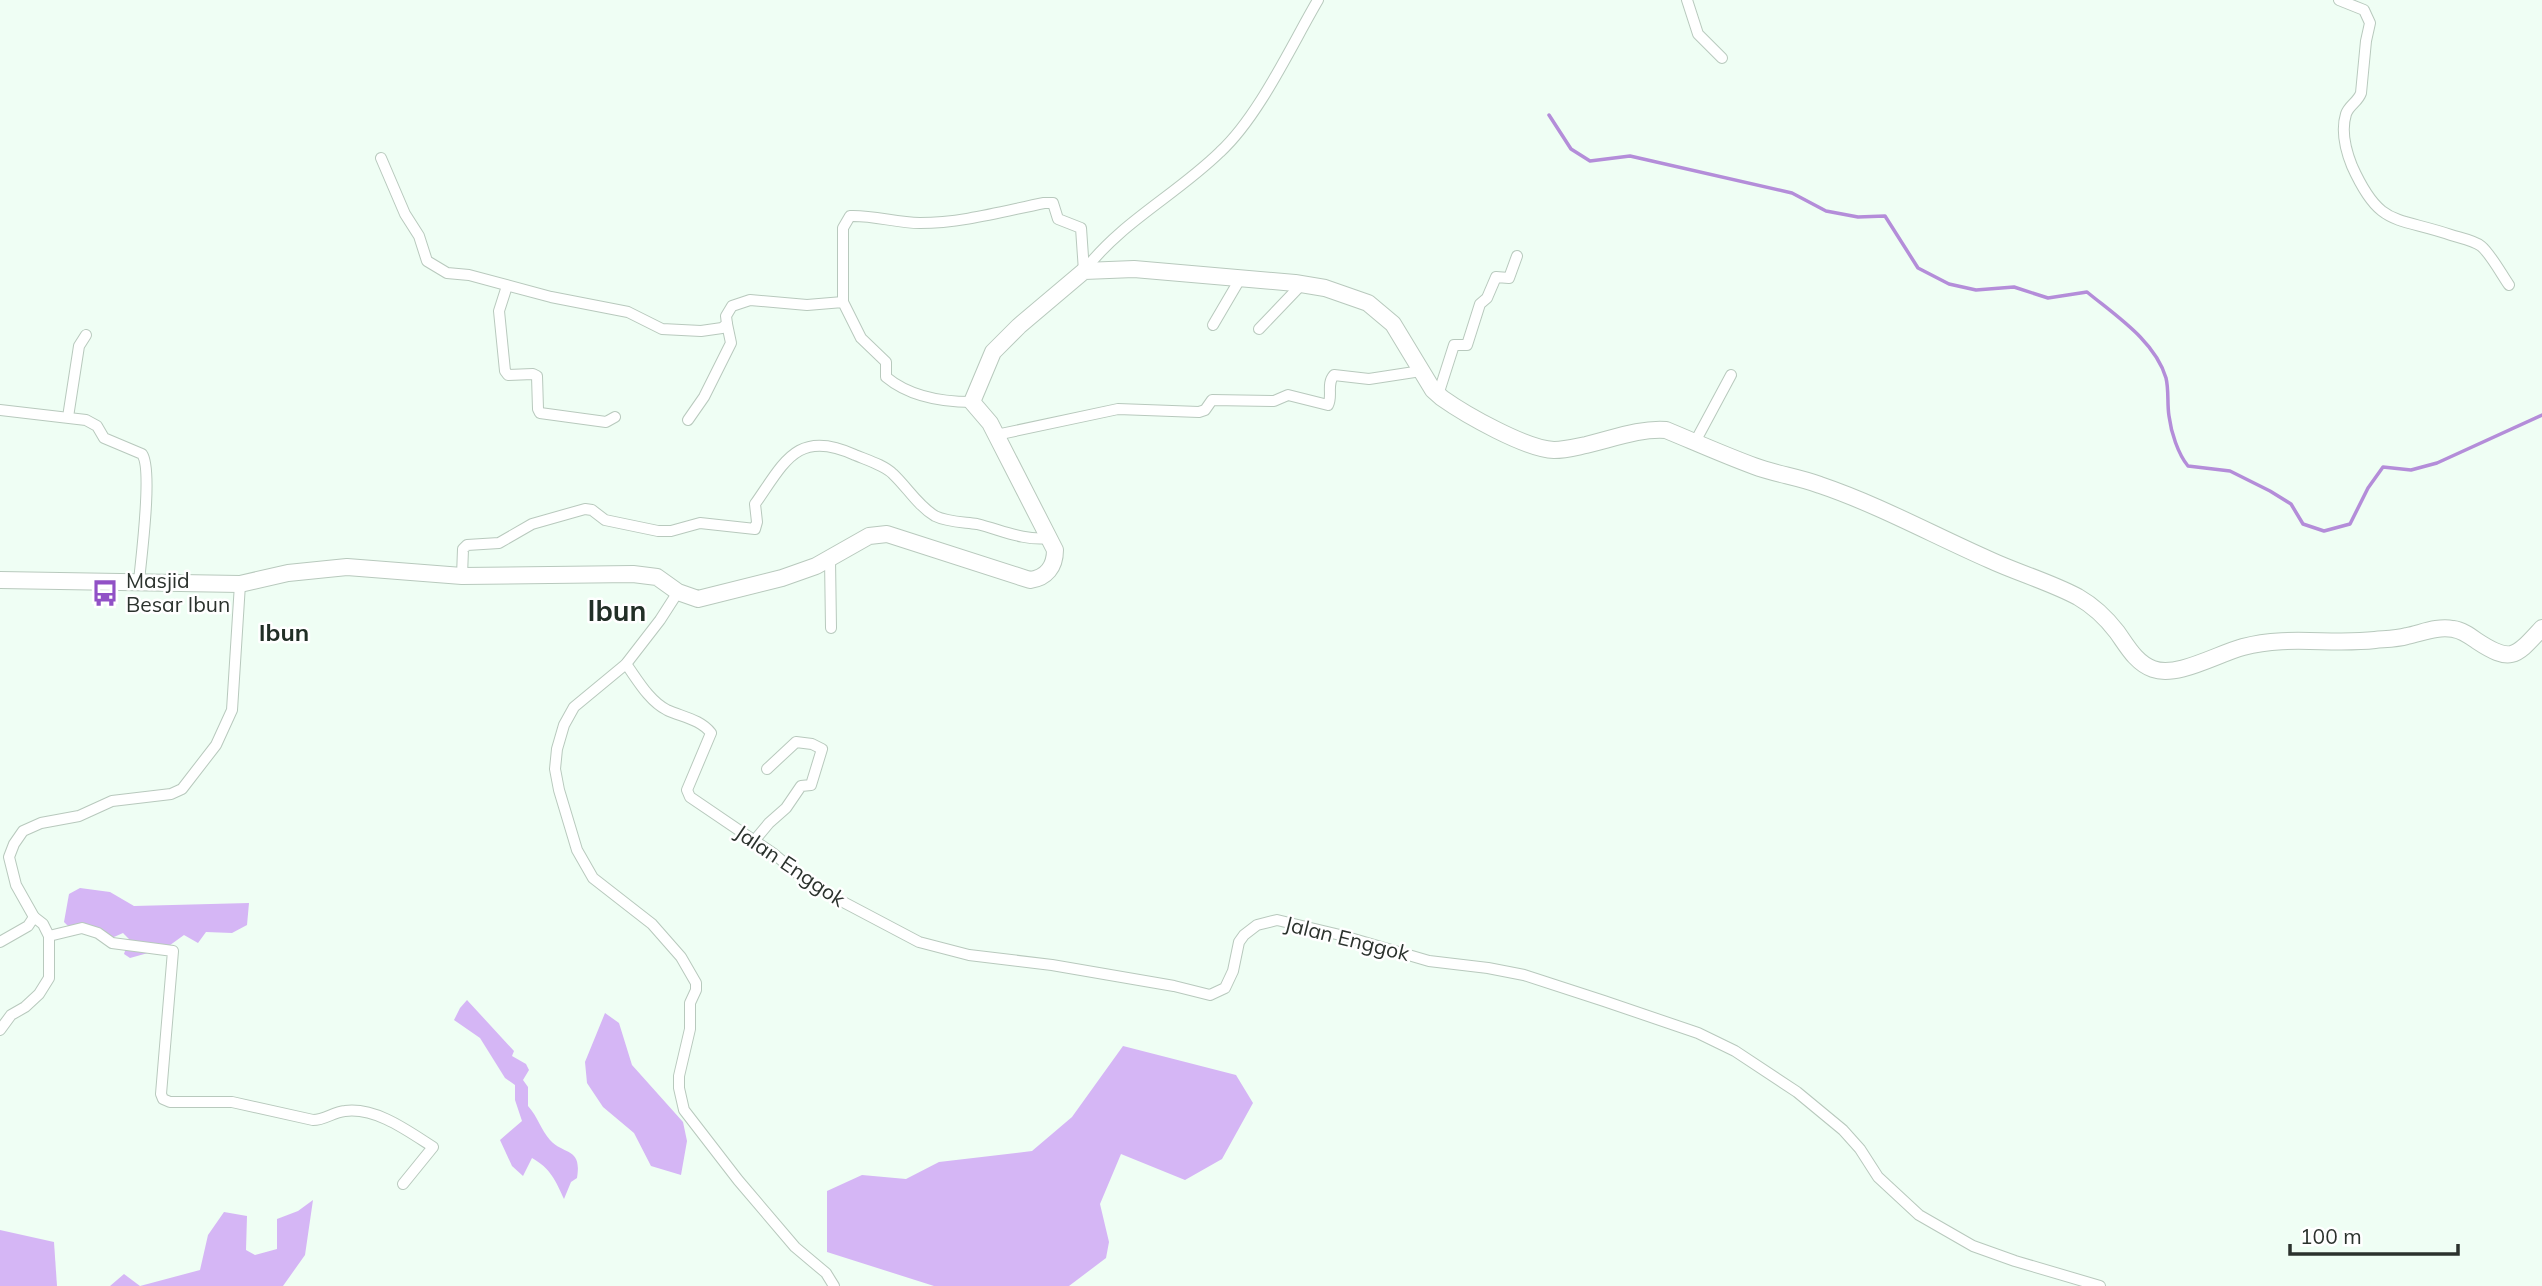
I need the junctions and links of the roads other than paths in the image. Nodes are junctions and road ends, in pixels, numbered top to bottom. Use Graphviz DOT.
graph roads {
  1 [pos="1318,0"];
  2 [pos="1687,0"];
  3 [pos="2339,0"];
  4 [pos="1722,58"];
  5 [pos="381,158"];
  6 [pos="1517,256"];
  7 [pos="1084,271"];
  8 [pos="1240,279"];
  9 [pos="1302,284"];
  10 [pos="2509,285"];
  11 [pos="508,286"];
  12 [pos="843,302"];
  13 [pos="727,324"];
  14 [pos="1213,325"];
  15 [pos="1259,329"];
  16 [pos="86,335"];
  17 [pos="1421,371"];
  18 [pos="1731,375"];
  19 [pos="1438,395"];
  20 [pos="972,402"];
  21 [pos="0,410"];
  22 [pos="68,417"];
  23 [pos="615,417"];
  24 [pos="688,420"];
  25 [pos="996,435"];
  26 [pos="1695,442"];
  27 [pos="1049,538"];
  28 [pos="830,559"];
  29 [pos="462,576"];
  30 [pos="0,580"];
  31 [pos="139,582"];
  32 [pos="240,584"];
  33 [pos="678,592"];
  34 [pos="831,628"];
  35 [pos="2542,628"];
  36 [pos="626,664"];
  37 [pos="767,769"];
  38 [pos="754,841"];
  39 [pos="34,917"];
  40 [pos="49,936"];
  41 [pos="0,942"];
  42 [pos="0,1030"];
  43 [pos="403,1184"];
  44 [pos="834,1286"];
  45 [pos="2099,1286"];
  1 -- 7 [label="street"];
  2 -- 4 [label="street"];
  3 -- 10 [label="street"];
  5 -- 11 [label="street"];
  6 -- 19 [label="street"];
  7 -- 8 [label="main road"];
  7 -- 12 [label="street"];
  7 -- 20 [label="main road"];
  8 -- 9 [label="main road"];
  8 -- 14 [label="street"];
  9 -- 15 [label="street"];
  9 -- 17 [label="main road"];
  11 -- 13 [label="street"];
  11 -- 23 [label="street"];
  12 -- 13 [label="street"];
  12 -- 20 [label="street"];
  13 -- 24 [label="street"];
  16 -- 22 [label="street"];
  17 -- 19 [label="main road"];
  17 -- 25 [label="street"];
  18 -- 26 [label="street"];
  19 -- 26 [label="main road"];
  20 -- 25 [label="main road"];
  21 -- 22 [label="street"];
  22 -- 31 [label="street"];
  25 -- 27 [label="main road"];
  26 -- 35 [label="main road"];
  27 -- 28 [label="main road"];
  27 -- 29 [label="street"];
  28 -- 33 [label="main road"];
  28 -- 34 [label="street"];
  29 -- 32 [label="main road"];
  29 -- 33 [label="main road"];
  30 -- 31 [label="main road"];
  31 -- 32 [label="main road"];
  32 -- 39 [label="street"];
  33 -- 36 [label="street"];
  36 -- 38 [label="street, Jalan Enggok"];
  36 -- 44 [label="street"];
  37 -- 38 [label="street"];
  38 -- 45 [label="street, Jalan Enggok"];
  39 -- 40 [label="street"];
  39 -- 41 [label="street"];
  40 -- 42 [label="street"];
  40 -- 43 [label="street"];
}
